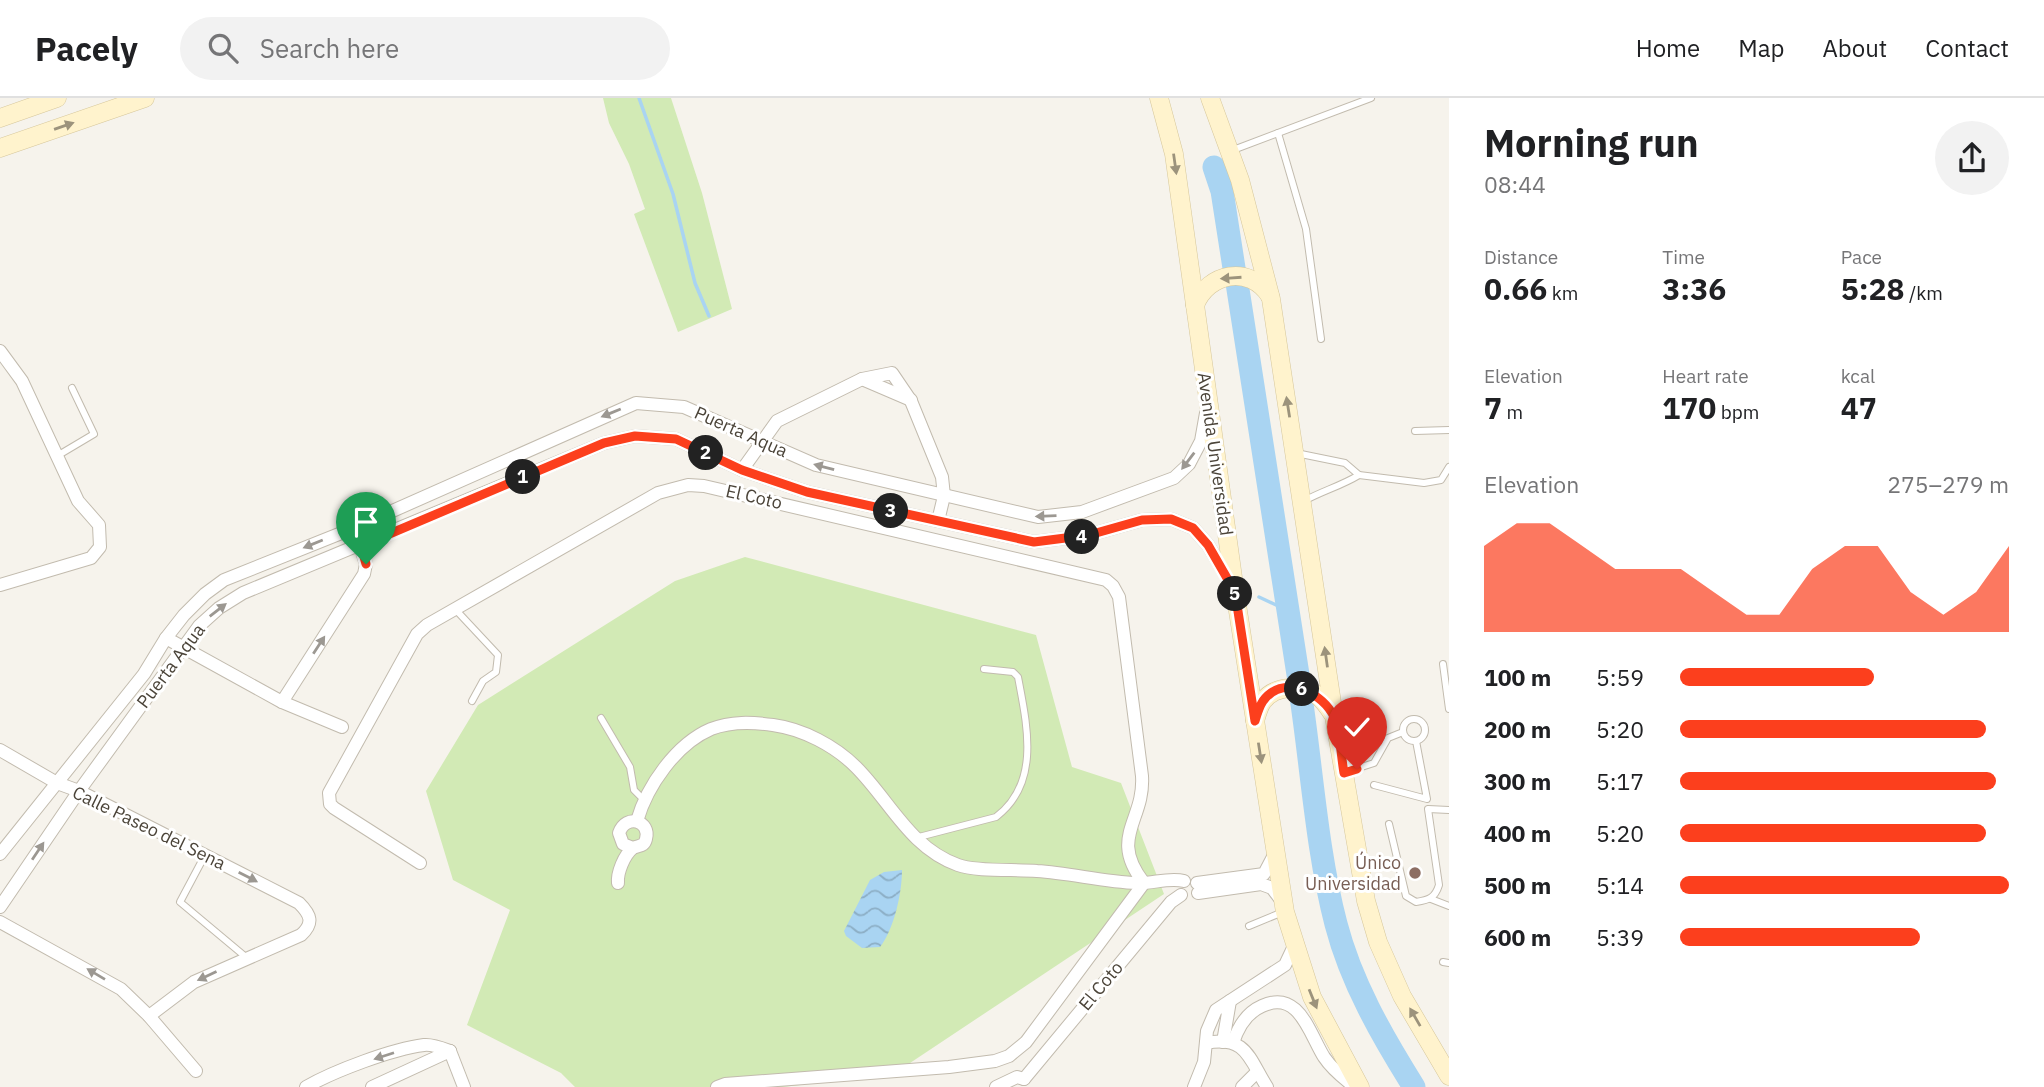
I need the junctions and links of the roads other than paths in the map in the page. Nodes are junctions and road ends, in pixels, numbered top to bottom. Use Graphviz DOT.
graph roads {
  1 [pos="57,98"];
  2 [pos="145,98"];
  3 [pos="1159,98"];
  4 [pos="1210,98"];
  5 [pos="1371,98"];
  6 [pos="0,118"];
  7 [pos="1278,133"];
  8 [pos="0,148"];
  9 [pos="1231,150"];
  10 [pos="1271,299"];
  11 [pos="1195,305"];
  12 [pos="1321,339"];
  13 [pos="0,351"];
  14 [pos="72,388"];
  15 [pos="1208,402"];
  16 [pos="1449,430"];
  17 [pos="1415,431"];
  18 [pos="761,442"];
  19 [pos="1295,453"];
  20 [pos="57,456"];
  21 [pos="1449,467"];
  22 [pos="742,470"];
  23 [pos="1359,475"];
  24 [pos="944,496"];
  25 [pos="1302,501"];
  26 [pos="937,521"];
  27 [pos="354,528"];
  28 [pos="361,546"];
  29 [pos="0,585"];
  30 [pos="1235,592"];
  31 [pos="455,609"];
  32 [pos="166,638"];
  33 [pos="183,649"];
  34 [pos="1443,664"];
  35 [pos="984,669"];
  36 [pos="472,701"];
  37 [pos="282,702"];
  38 [pos="1449,709"];
  39 [pos="1334,716"];
  40 [pos="601,718"];
  41 [pos="1255,721"];
  42 [pos="342,727"];
  43 [pos="1403,732"];
  44 [pos="1416,741"];
  45 [pos="0,750"];
  46 [pos="1344,773"];
  47 [pos="57,783"];
  48 [pos="1374,785"];
  49 [pos="79,791"];
  50 [pos="645,802"];
  51 [pos="1449,810"];
  52 [pos="637,821"];
  53 [pos="1390,824"];
  54 [pos="915,838"];
  55 [pos="633,848"];
  56 [pos="1275,851"];
  57 [pos="0,854"];
  58 [pos="205,855"];
  59 [pos="420,863"];
  60 [pos="618,883"];
  61 [pos="1144,883"];
  62 [pos="1193,886"];
  63 [pos="1431,899"];
  64 [pos="1449,906"];
  65 [pos="0,907"];
  66 [pos="1284,908"];
  67 [pos="0,922"];
  68 [pos="1249,926"];
  69 [pos="1294,946"];
  70 [pos="247,958"];
  71 [pos="149,1016"];
  72 [pos="1224,1043"];
  73 [pos="450,1051"];
  74 [pos="196,1071"];
  75 [pos="1257,1072"];
  76 [pos="1449,1076"];
  77 [pos="1025,1083"];
  78 [pos="306,1087"];
  79 [pos="372,1087"];
  80 [pos="464,1087"];
  81 [pos="717,1087"];
  82 [pos="996,1087"];
  83 [pos="1194,1087"];
  84 [pos="1242,1087"];
  85 [pos="1267,1087"];
  86 [pos="1357,1087"];
  1 -- 6 [label="main road"];
  8 -- 2 [label="main road, one-way"];
  3 -- 11 [label="main road, Avenida Universidad, one-way"];
  4 -- 9 [label="main road"];
  5 -- 7 [label="lane"];
  7 -- 9 [label="lane"];
  7 -- 12 [label="lane"];
  9 -- 10 [label="main road"];
  10 -- 11 [label="main road, one-way"];
  19 -- 10 [label="main road, one-way"];
  11 -- 15 [label="main road, Avenida Universidad"];
  13 -- 20 [label="street"];
  14 -- 20 [label="lane"];
  15 -- 24 [label="street, Puerta Aqua, one-way"];
  15 -- 30 [label="main road, Avenida Universidad"];
  16 -- 17 [label="lane"];
  18 -- 22 [label="street"];
  24 -- 18 [label="street, Puerta Aqua, one-way"];
  18 -- 24 [label="street"];
  18 -- 27 [label="street, Puerta Aqua, one-way"];
  19 -- 23 [label="lane"];
  19 -- 25 [label="main road"];
  20 -- 29 [label="street"];
  21 -- 23 [label="lane"];
  22 -- 26 [label="street, Puerta Aqua"];
  22 -- 28 [label="street, Puerta Aqua"];
  23 -- 25 [label="lane"];
  24 -- 26 [label="street"];
  39 -- 25 [label="main road, one-way"];
  26 -- 30 [label="street, Puerta Aqua"];
  27 -- 28 [label="street"];
  27 -- 32 [label="street, Puerta Aqua, one-way"];
  33 -- 28 [label="street, Puerta Aqua, one-way"];
  37 -- 28 [label="street, one-way"];
  30 -- 41 [label="main road, Avenida Universidad"];
  31 -- 36 [label="lane"];
  31 -- 59 [label="street, El Coto"];
  31 -- 61 [label="street, El Coto"];
  32 -- 33 [label="street"];
  32 -- 47 [label="street, Puerta Aqua"];
  33 -- 37 [label="street"];
  33 -- 49 [label="street, Puerta Aqua"];
  34 -- 38 [label="lane"];
  35 -- 54 [label="lane"];
  37 -- 42 [label="street"];
  39 -- 41 [label="main road"];
  39 -- 46 [label="main road"];
  40 -- 50 [label="lane"];
  41 -- 56 [label="main road, Avenida Universidad, one-way"];
  43 -- 44 [label="lane"];
  43 -- 44 [label="lane"];
  43 -- 46 [label="lane"];
  44 -- 48 [label="lane"];
  45 -- 47 [label="street, Calle Paseo del Sena"];
  76 -- 46 [label="main road, one-way"];
  47 -- 49 [label="street, Calle Paseo del Sena"];
  47 -- 57 [label="street, Puerta Aqua"];
  49 -- 58 [label="street, Calle Paseo del Sena"];
  65 -- 49 [label="street, Puerta Aqua, one-way"];
  50 -- 52 [label="street"];
  50 -- 54 [label="street"];
  51 -- 63 [label="lane"];
  52 -- 55 [label="street"];
  52 -- 55 [label="street"];
  53 -- 63 [label="lane"];
  54 -- 61 [label="street"];
  55 -- 60 [label="street"];
  56 -- 62 [label="street"];
  56 -- 66 [label="main road, Avenida Universidad"];
  58 -- 70 [label="lane"];
  58 -- 70 [label="street, Calle Paseo del Sena, one-way"];
  61 -- 62 [label="street"];
  61 -- 81 [label="street"];
  62 -- 66 [label="street"];
  62 -- 77 [label="street, El Coto"];
  63 -- 64 [label="lane"];
  66 -- 68 [label="lane"];
  66 -- 69 [label="main road, Avenida Universidad"];
  71 -- 67 [label="street, one-way"];
  69 -- 72 [label="street"];
  69 -- 86 [label="main road, Avenida Universidad, one-way"];
  70 -- 71 [label="street, one-way"];
  71 -- 74 [label="street"];
  72 -- 75 [label="street"];
  72 -- 83 [label="street"];
  72 -- 86 [label="street"];
  73 -- 78 [label="street, one-way"];
  73 -- 79 [label="street"];
  73 -- 80 [label="street"];
  75 -- 84 [label="street"];
  75 -- 85 [label="street"];
  77 -- 82 [label="street"];
}
